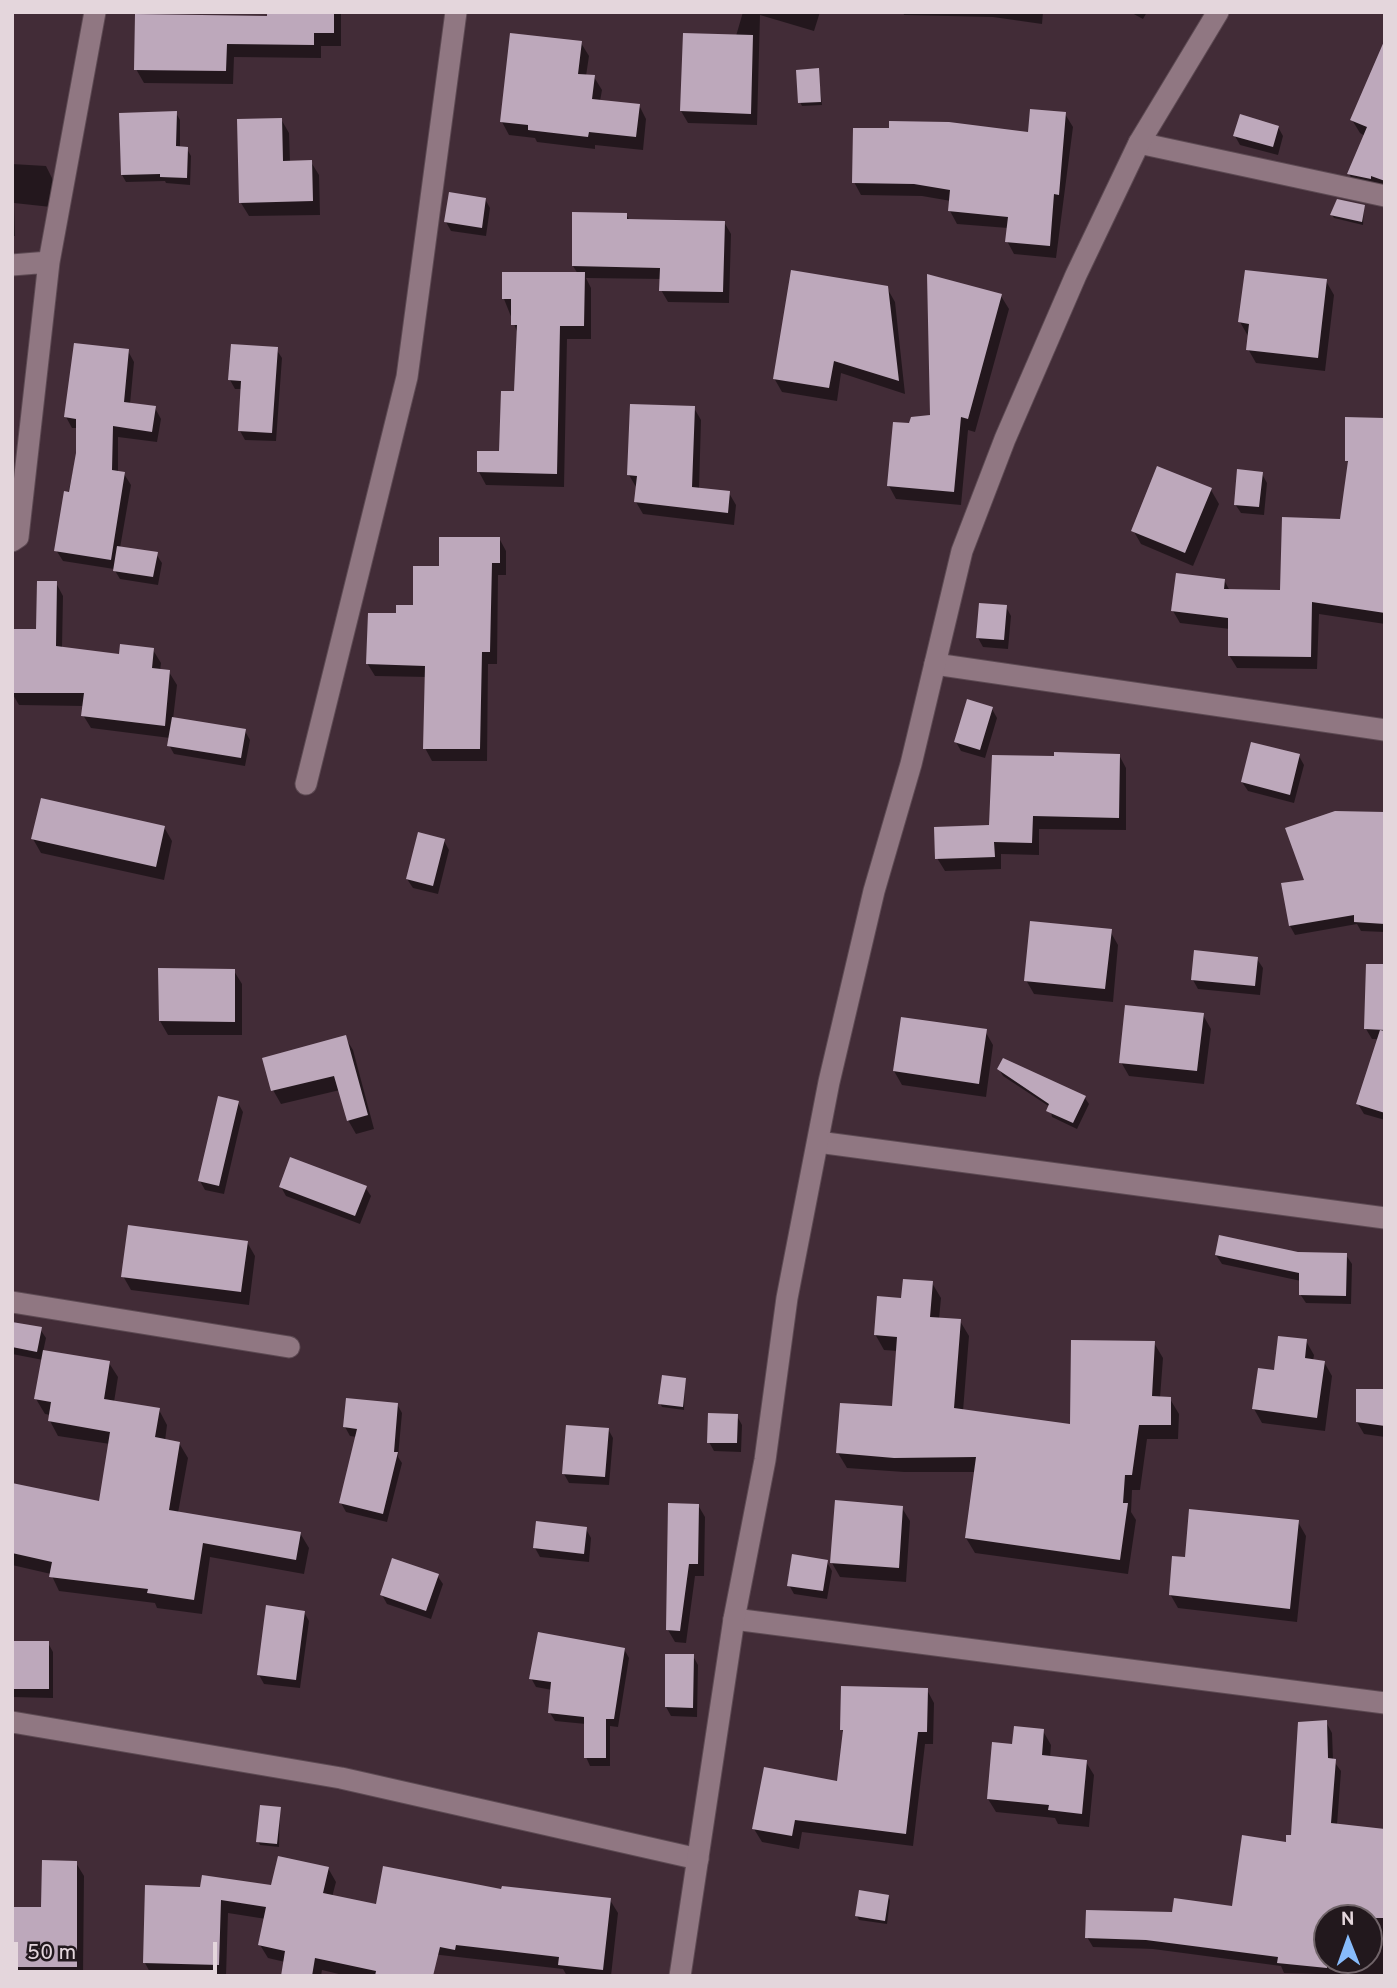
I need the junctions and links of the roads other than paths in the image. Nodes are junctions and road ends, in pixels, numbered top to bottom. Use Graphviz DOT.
graph roads {
  1 [pos="94,12"];
  2 [pos="456,12"];
  3 [pos="1218,12"];
  4 [pos="1139,143"];
  5 [pos="1385,196"];
  6 [pos="49,262"];
  7 [pos="12,265"];
  8 [pos="12,541"];
  9 [pos="935,664"];
  10 [pos="1385,730"];
  11 [pos="306,784"];
  12 [pos="818,1142"];
  13 [pos="1385,1217"];
  14 [pos="12,1302"];
  15 [pos="289,1347"];
  16 [pos="734,1619"];
  17 [pos="1385,1703"];
  18 [pos="12,1722"];
  19 [pos="698,1859"];
  20 [pos="680,1976"];
  1 -- 6 [label="street"];
  2 -- 11 [label="street"];
  3 -- 4 [label="street"];
  4 -- 5 [label="street"];
  4 -- 9 [label="street"];
  6 -- 7 [label="street"];
  6 -- 8 [label="street"];
  9 -- 10 [label="street"];
  9 -- 12 [label="street"];
  12 -- 13 [label="street"];
  12 -- 16 [label="street"];
  14 -- 15 [label="street"];
  16 -- 17 [label="street"];
  16 -- 19 [label="street"];
  18 -- 19 [label="street"];
  19 -- 20 [label="street"];
}
